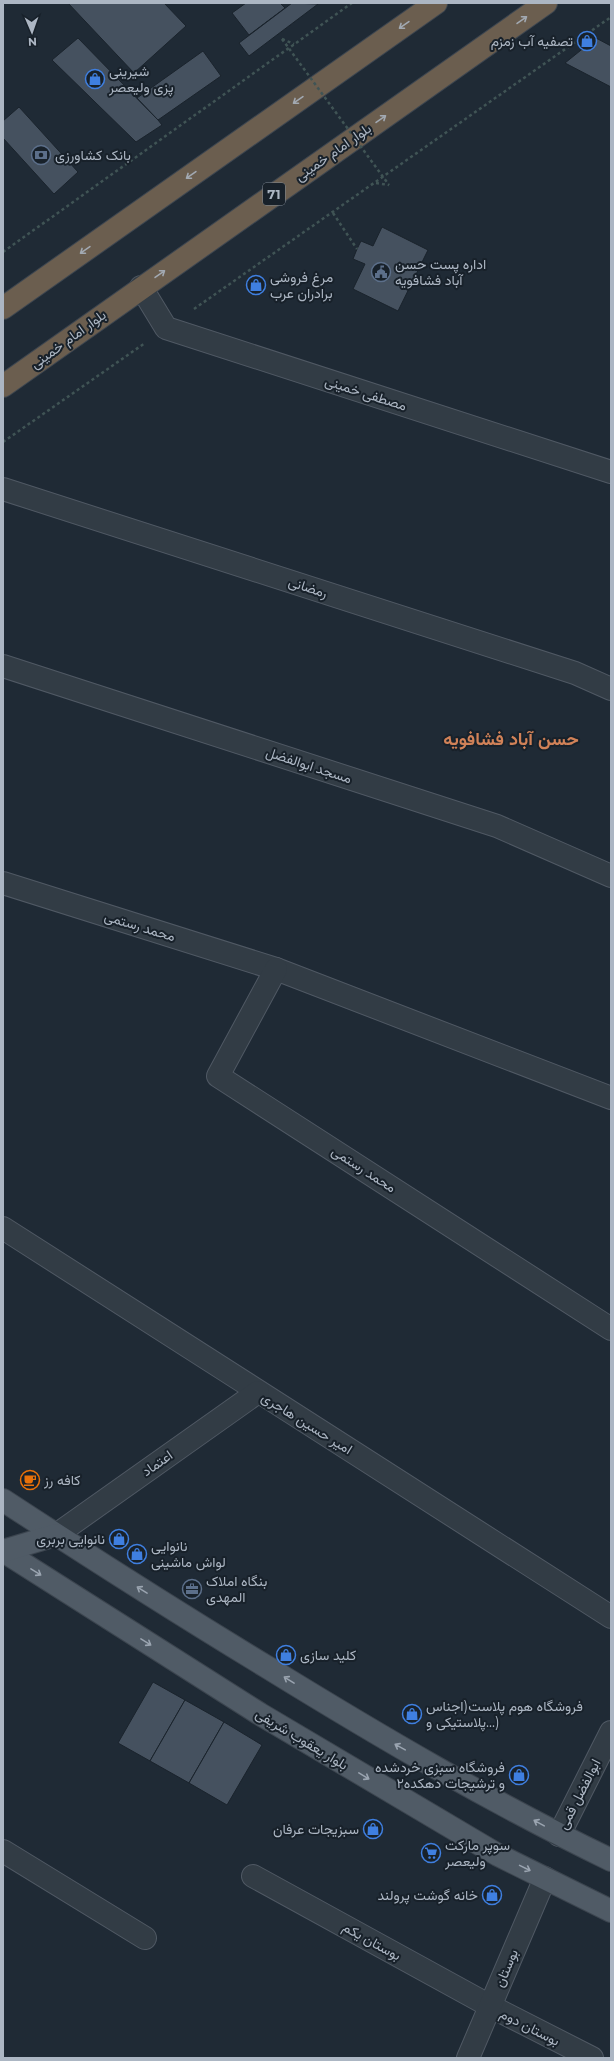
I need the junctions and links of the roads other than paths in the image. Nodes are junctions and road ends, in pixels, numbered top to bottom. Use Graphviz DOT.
graph roads {
  1 [pos="436,3"];
  2 [pos="546,3"];
  3 [pos="141,287"];
  4 [pos="3,308"];
  5 [pos="3,386"];
  6 [pos="611,472"];
  7 [pos="3,489"];
  8 [pos="3,666"];
  9 [pos="611,689"];
  10 [pos="611,876"];
  11 [pos="3,884"];
  12 [pos="276,969"];
  13 [pos="611,1098"];
  14 [pos="3,1228"];
  15 [pos="611,1329"];
  16 [pos="258,1392"];
  17 [pos="3,1500"];
  18 [pos="56,1535"];
  19 [pos="3,1551"];
  20 [pos="611,1617"];
  21 [pos="611,1732"];
  22 [pos="559,1834"];
  23 [pos="3,1851"];
  24 [pos="611,1860"];
  25 [pos="253,1876"];
  26 [pos="545,1878"];
  27 [pos="611,1911"];
  28 [pos="145,1938"];
  29 [pos="490,2006"];
  30 [pos="468,2058"];
  31 [pos="592,2058"];
  1 -- 4 [label="highway, one-way"];
  3 -- 2 [label="highway, بلوار امام خمینی / 71, one-way"];
  3 -- 5 [label="highway, بلوار امام خمینی / 71"];
  3 -- 6 [label="street, مصطفی خمینی"];
  7 -- 9 [label="street, رمضانی"];
  8 -- 10 [label="street, مسجد ابوالفضل"];
  11 -- 12 [label="street, محمد رستمی"];
  12 -- 13 [label="street, محمد رستمی"];
  12 -- 15 [label="street, محمد رستمی"];
  14 -- 16 [label="street, امیر حسین هاجری"];
  16 -- 18 [label="street, اعتماد"];
  16 -- 20 [label="street, امیر حسین هاجری"];
  17 -- 18 [label="main road"];
  18 -- 19 [label="main road"];
  22 -- 18 [label="main road, one-way"];
  19 -- 26 [label="main road, بلوار یعقوب شریفی, one-way"];
  21 -- 22 [label="street, ابوالفضل قمی"];
  22 -- 24 [label="main road"];
  23 -- 28 [label="street"];
  25 -- 29 [label="street, بوستان یکم"];
  26 -- 27 [label="main road, بلوار یعقوب شریفی"];
  26 -- 29 [label="street, بوستان"];
  29 -- 30 [label="street, بوستان"];
  29 -- 31 [label="street, بوستان دوم"];
}
